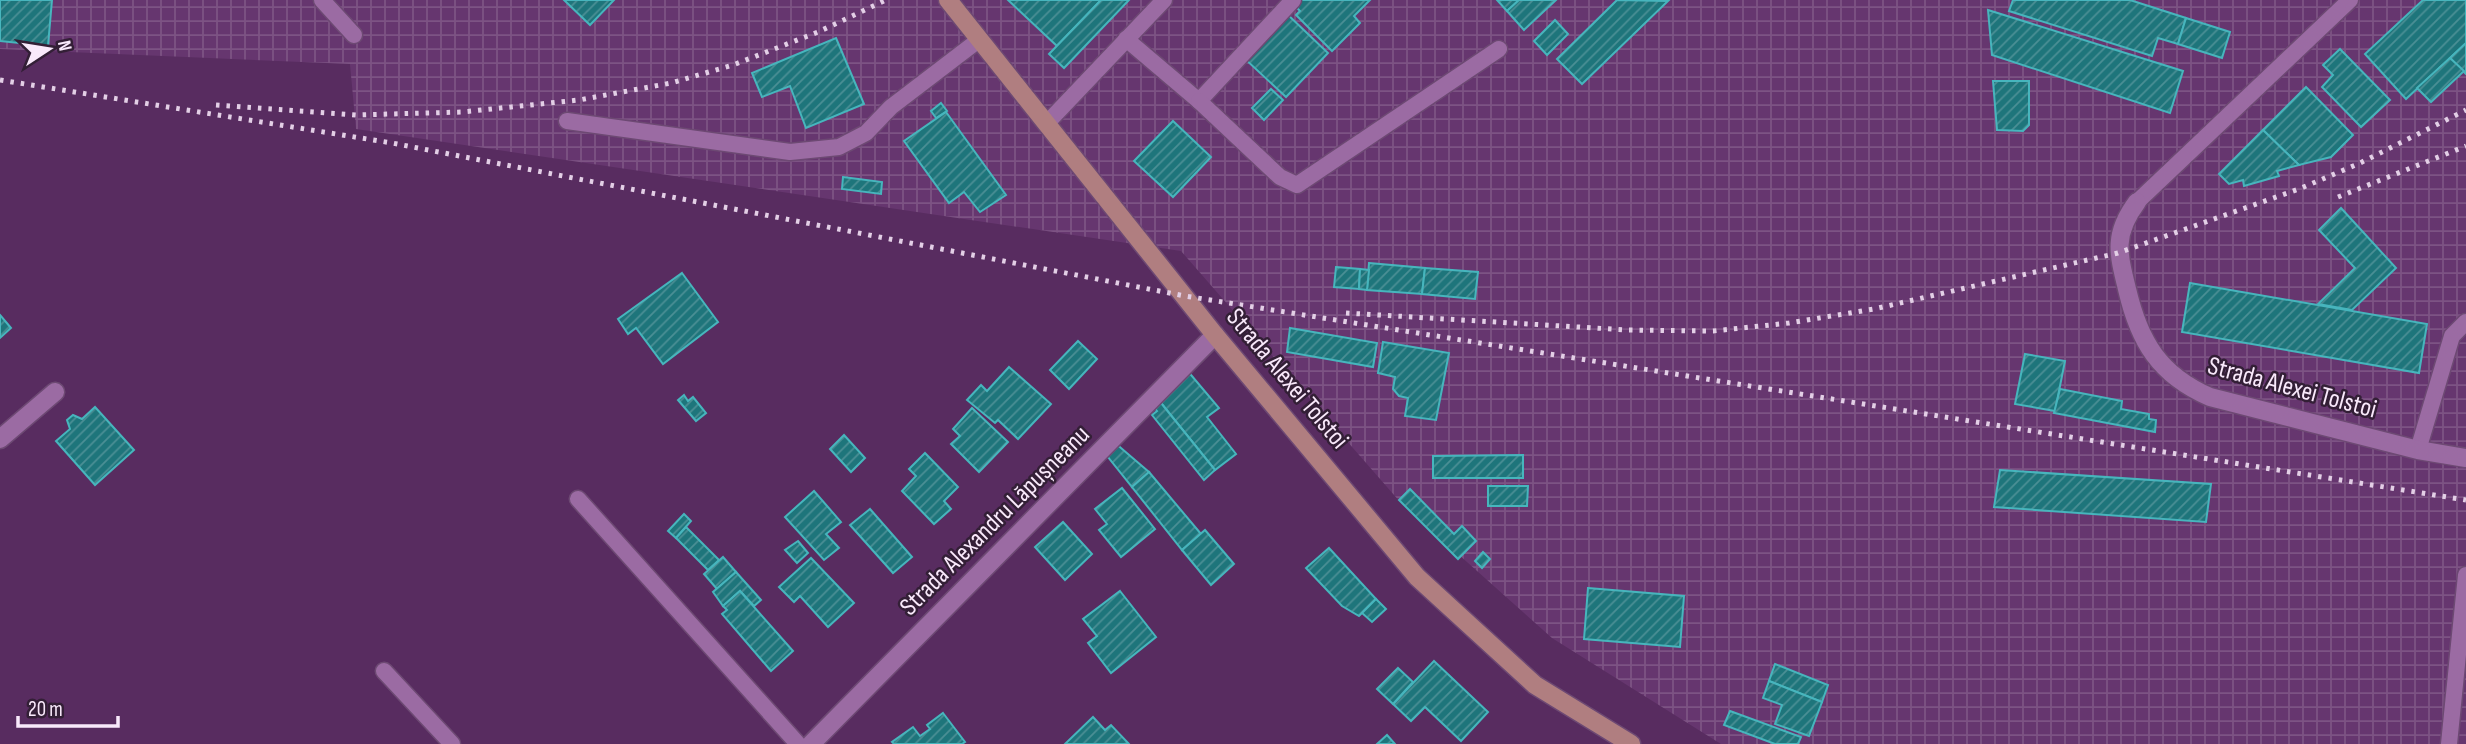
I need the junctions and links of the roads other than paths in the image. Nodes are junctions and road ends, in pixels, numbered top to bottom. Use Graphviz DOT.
graph roads {
  1 [pos="322,0"];
  2 [pos="948,0"];
  3 [pos="1164,0"];
  4 [pos="1293,0"];
  5 [pos="2350,0"];
  6 [pos="355,35"];
  7 [pos="980,39"];
  8 [pos="1126,39"];
  9 [pos="1499,49"];
  10 [pos="1199,102"];
  11 [pos="567,121"];
  12 [pos="1047,122"];
  13 [pos="2137,202"];
  14 [pos="2466,322"];
  15 [pos="1215,335"];
  16 [pos="55,392"];
  17 [pos="0,439"];
  18 [pos="2418,450"];
  19 [pos="2466,458"];
  20 [pos="578,499"];
  21 [pos="2466,575"];
  22 [pos="384,671"];
  23 [pos="452,744"];
  24 [pos="798,744"];
  25 [pos="811,744"];
  26 [pos="1631,744"];
  27 [pos="2449,744"];
  1 -- 6 [label="lane"];
  2 -- 7 [label="main road, Strada Alexei Tolstoi"];
  3 -- 8 [label="lane"];
  4 -- 10 [label="lane"];
  5 -- 13 [label="lane"];
  7 -- 11 [label="lane"];
  7 -- 12 [label="main road, Strada Alexei Tolstoi"];
  8 -- 10 [label="lane"];
  8 -- 12 [label="lane"];
  9 -- 10 [label="lane"];
  12 -- 15 [label="main road, Strada Alexei Tolstoi"];
  13 -- 18 [label="street, Strada Alexei Tolstoi"];
  14 -- 18 [label="lane"];
  15 -- 25 [label="street, Strada Alexandru Lăpușneanu"];
  15 -- 26 [label="main road, Strada Alexei Tolstoi"];
  16 -- 17 [label="street"];
  18 -- 19 [label="street, Strada Alexei Tolstoi"];
  20 -- 24 [label="lane"];
  21 -- 27 [label="lane"];
  22 -- 23 [label="lane"];
}
